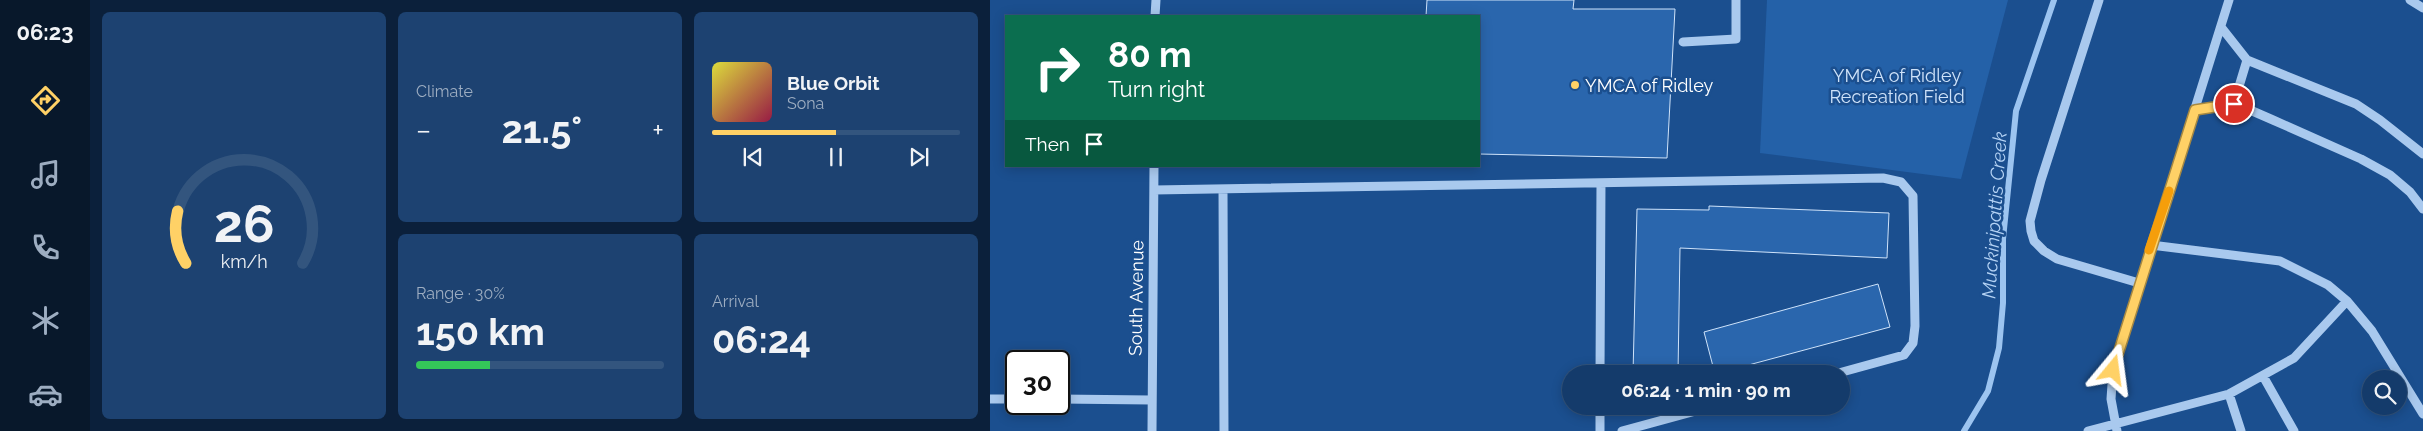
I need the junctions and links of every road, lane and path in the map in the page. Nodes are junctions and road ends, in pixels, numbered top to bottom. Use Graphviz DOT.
graph roads {
  1 [pos="1156,0"];
  2 [pos="1736,0"];
  3 [pos="2100,0"];
  4 [pos="2230,0"];
  5 [pos="2410,0"];
  6 [pos="2423,8"];
  7 [pos="1156,15"];
  8 [pos="2221,27"];
  9 [pos="1684,42"];
  10 [pos="2247,60"];
  11 [pos="2234,104"];
  12 [pos="2195,110"];
  13 [pos="2423,154"];
  14 [pos="1154,167"];
  15 [pos="1601,183"];
  16 [pos="1223,189"];
  17 [pos="1154,190"];
  18 [pos="2423,209"];
  19 [pos="2151,245"];
  20 [pos="2139,283"];
  21 [pos="2347,301"];
  22 [pos="1600,365"];
  23 [pos="1850,370"];
  24 [pos="2263,376"];
  25 [pos="2229,394"];
  26 [pos="990,399"];
  27 [pos="1005,399"];
  28 [pos="1070,399"];
  29 [pos="1151,400"];
  30 [pos="2423,414"];
  31 [pos="1600,415"];
  32 [pos="1681,415"];
  33 [pos="2116,428"];
  34 [pos="1152,431"];
  35 [pos="1224,431"];
  36 [pos="1600,431"];
  37 [pos="1622,431"];
  38 [pos="2088,431"];
  39 [pos="2241,431"];
  40 [pos="2294,431"];
  1 -- 7 [label="street"];
  2 -- 9 [label="street"];
  3 -- 20 [label="street"];
  4 -- 8 [label="street"];
  5 -- 6 [label="street"];
  8 -- 10 [label="street"];
  8 -- 12 [label="street"];
  10 -- 11 [label="street"];
  10 -- 13 [label="street"];
  11 -- 12 [label="street"];
  11 -- 18 [label="street"];
  12 -- 19 [label="street"];
  14 -- 17 [label="street, South Avenue"];
  15 -- 16 [label="street"];
  15 -- 22 [label="street"];
  15 -- 23 [label="street"];
  16 -- 17 [label="street"];
  16 -- 35 [label="street"];
  17 -- 29 [label="street, South Avenue"];
  19 -- 20 [label="street"];
  19 -- 21 [label="street"];
  20 -- 33 [label="street"];
  21 -- 24 [label="street"];
  21 -- 30 [label="street"];
  24 -- 25 [label="street"];
  24 -- 40 [label="street"];
  25 -- 33 [label="street"];
  25 -- 39 [label="street"];
  26 -- 27 [label="street"];
  28 -- 29 [label="street"];
  29 -- 34 [label="street, South Avenue"];
  31 -- 36 [label="street"];
  32 -- 37 [label="street"];
  33 -- 38 [label="street"];
}
